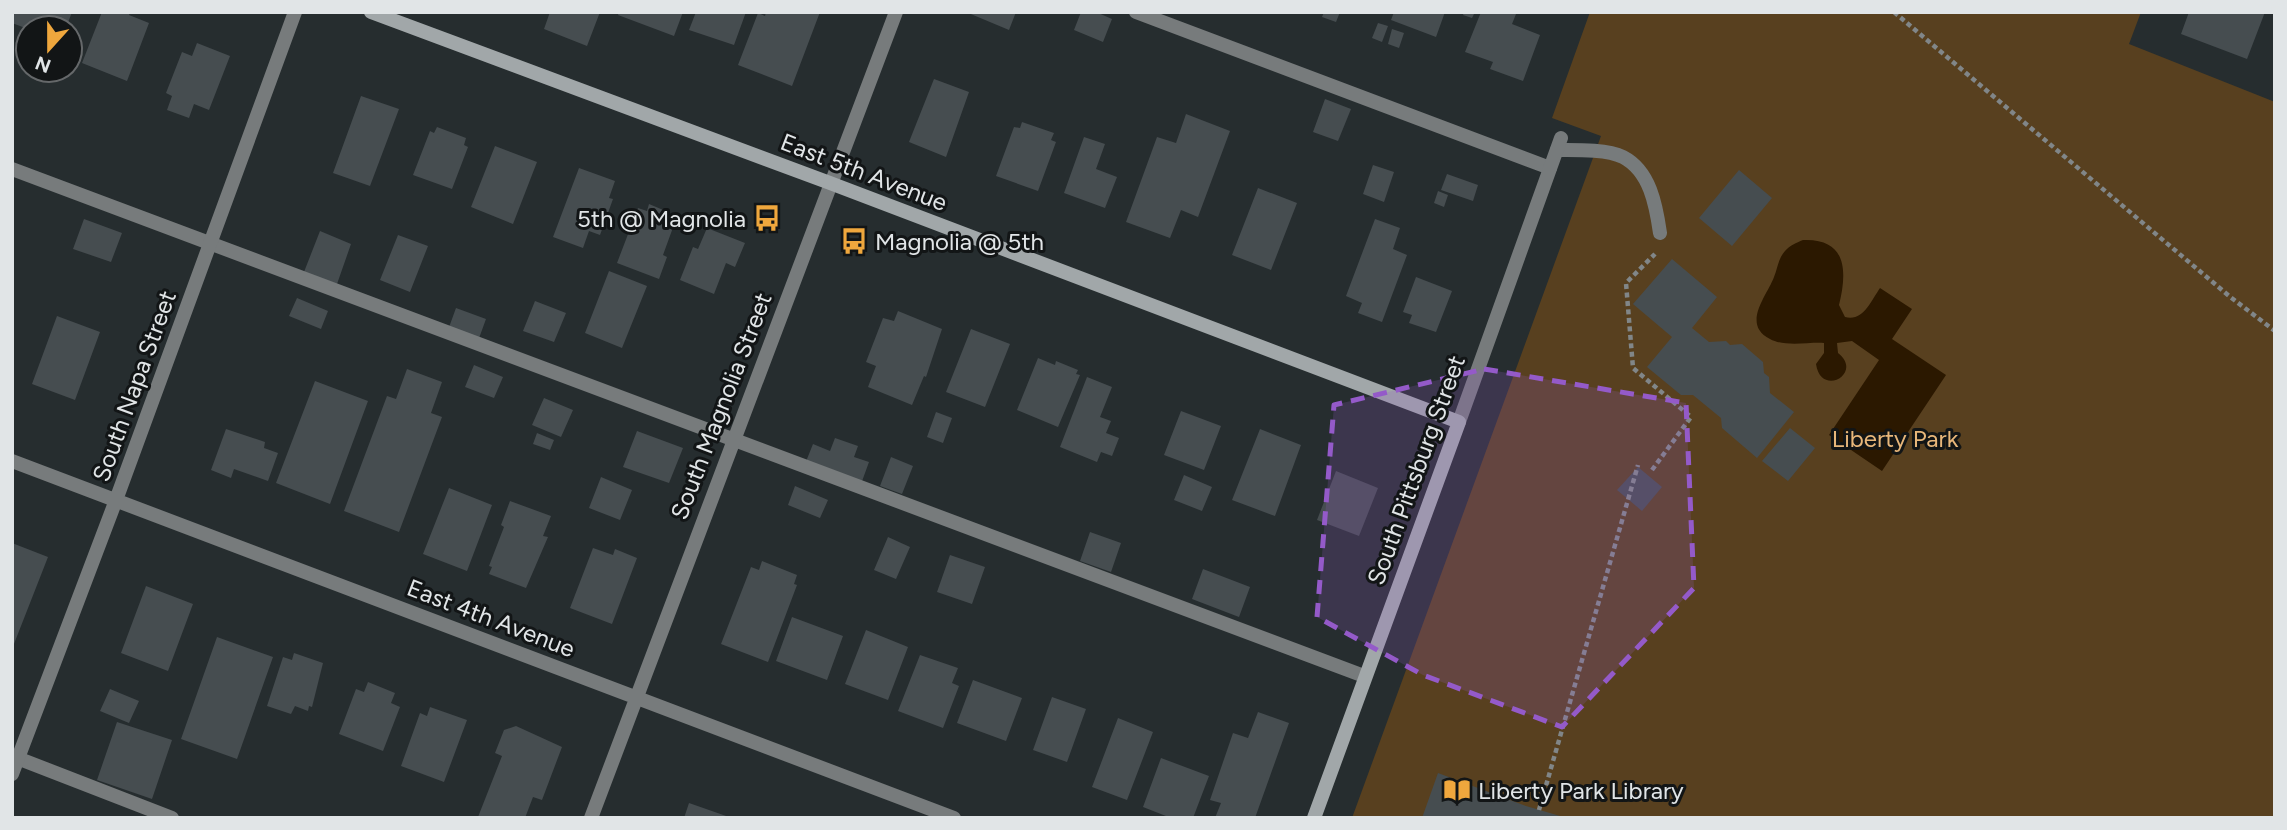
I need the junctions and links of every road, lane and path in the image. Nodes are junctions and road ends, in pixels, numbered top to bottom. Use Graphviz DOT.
graph roads {
  1 [pos="295,12"];
  2 [pos="371,12"];
  3 [pos="896,12"];
  4 [pos="1136,12"];
  5 [pos="1894,12"];
  6 [pos="1550,168"];
  7 [pos="12,169"];
  8 [pos="830,183"];
  9 [pos="1660,233"];
  10 [pos="211,242"];
  11 [pos="2275,331"];
  12 [pos="1459,422"];
  13 [pos="732,440"];
  14 [pos="12,461"];
  15 [pos="1638,465"];
  16 [pos="1651,470"];
  17 [pos="116,499"];
  18 [pos="1364,676"];
  19 [pos="635,697"];
  20 [pos="15,758"];
  21 [pos="12,774"];
  22 [pos="1539,810"];
  23 [pos="172,818"];
  24 [pos="591,818"];
  25 [pos="954,818"];
  26 [pos="1314,818"];
  1 -- 10 [label="street, South Napa Street"];
  2 -- 8 [label="street, East 5th Avenue"];
  3 -- 8 [label="street, South Magnolia Street"];
  4 -- 6 [label="street"];
  5 -- 11 [label="path"];
  6 -- 9 [label="street, South Pittsburg Street"];
  6 -- 12 [label="street, South Pittsburg Street"];
  7 -- 10 [label="street"];
  8 -- 12 [label="street, East 5th Avenue"];
  8 -- 13 [label="street, South Magnolia Street"];
  9 -- 16 [label="path"];
  10 -- 13 [label="street"];
  10 -- 17 [label="street, South Napa Street"];
  12 -- 18 [label="street, South Pittsburg Street"];
  13 -- 18 [label="street"];
  13 -- 19 [label="street, South Magnolia Street"];
  14 -- 17 [label="street, East 4th Avenue"];
  15 -- 22 [label="path"];
  17 -- 19 [label="street, East 4th Avenue"];
  17 -- 20 [label="street, South Napa Street"];
  18 -- 26 [label="street, South Pittsburg Street"];
  19 -- 24 [label="street, South Magnolia Street"];
  19 -- 25 [label="street, East 4th Avenue"];
  20 -- 21 [label="street, South Napa Street"];
  20 -- 23 [label="street"];
}
